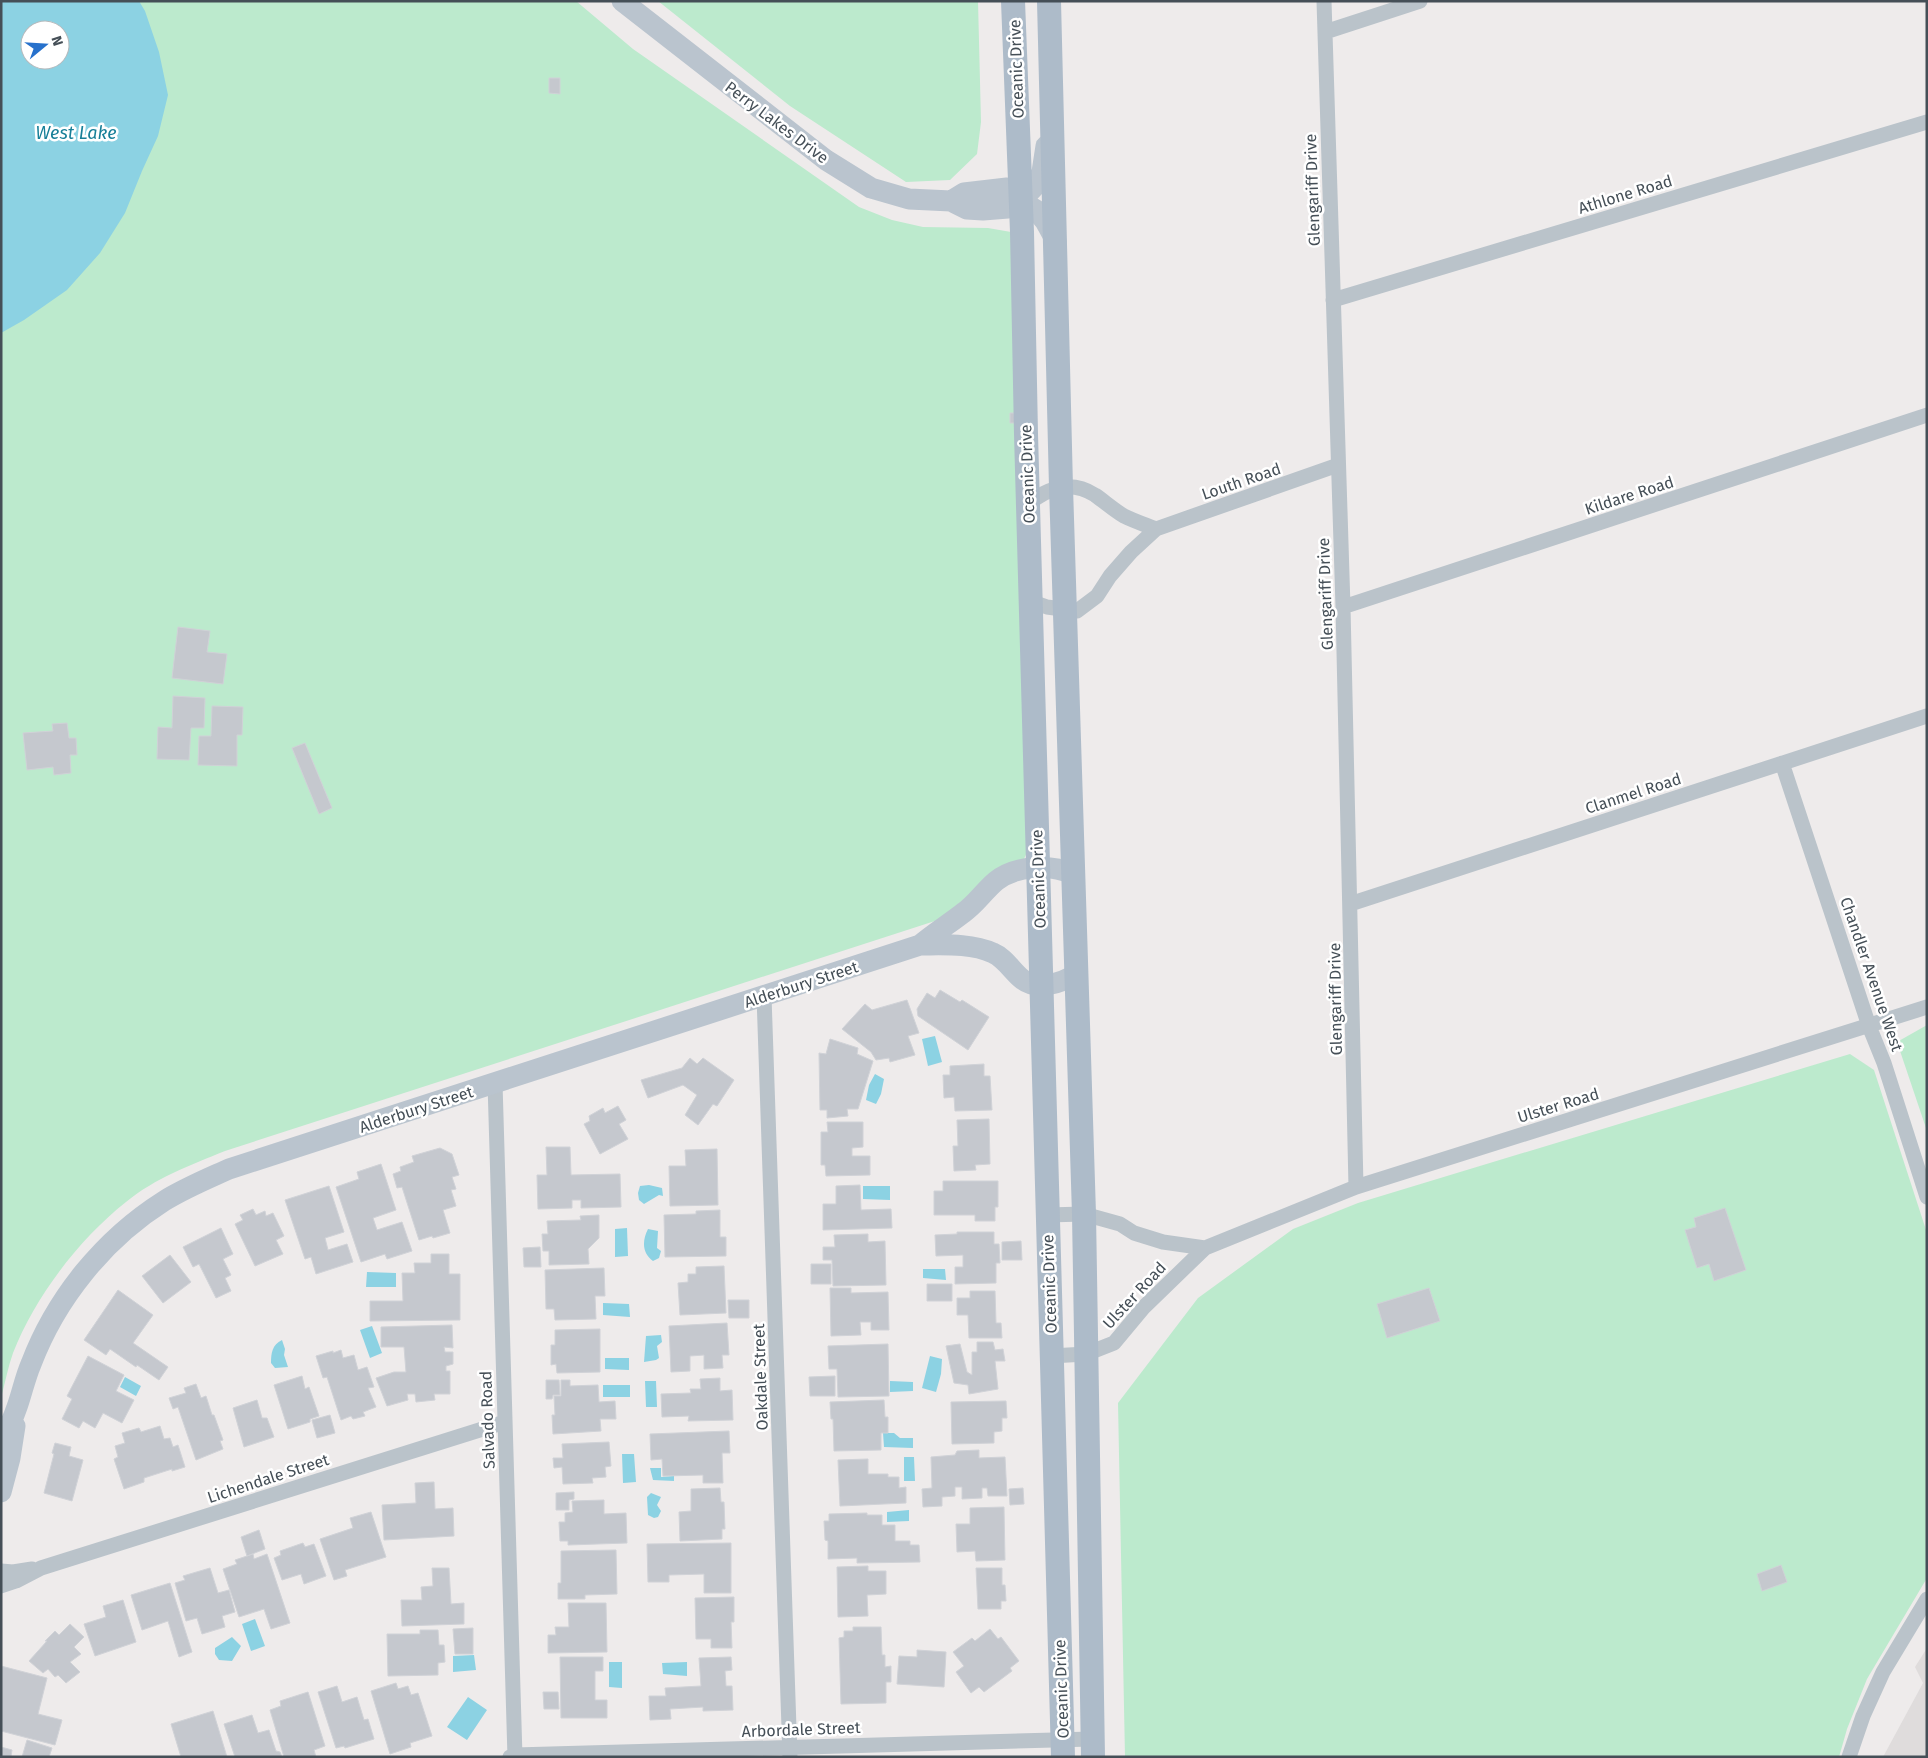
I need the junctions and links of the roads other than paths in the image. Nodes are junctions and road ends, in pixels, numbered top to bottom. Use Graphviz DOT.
graph roads {
  1 [pos="622,1"];
  2 [pos="1013,1"];
  3 [pos="1049,1"];
  4 [pos="1324,1"];
  5 [pos="1420,1"];
  6 [pos="1325,32"];
  7 [pos="1052,109"];
  8 [pos="1927,122"];
  9 [pos="1021,201"];
  10 [pos="1056,241"];
  11 [pos="1333,300"];
  12 [pos="1927,416"];
  13 [pos="1338,466"];
  14 [pos="1061,487"];
  15 [pos="1028,504"];
  16 [pos="1156,529"];
  17 [pos="1030,601"];
  18 [pos="1343,607"];
  19 [pos="1065,610"];
  20 [pos="1927,716"];
  21 [pos="1782,764"];
  22 [pos="1038,868"];
  23 [pos="1073,874"];
  24 [pos="1350,904"];
  25 [pos="920,945"];
  26 [pos="1076,974"];
  27 [pos="1041,985"];
  28 [pos="764,996"];
  29 [pos="1927,1007"];
  30 [pos="1868,1026"];
  31 [pos="495,1083"];
  32 [pos="1356,1187"];
  33 [pos="1927,1197"];
  34 [pos="1084,1214"];
  35 [pos="1047,1216"];
  36 [pos="1205,1248"];
  37 [pos="1086,1354"];
  38 [pos="1051,1356"];
  39 [pos="17,1408"];
  40 [pos="505,1422"];
  41 [pos="1,1442"];
  42 [pos="1,1492"];
  43 [pos="41,1568"];
  44 [pos="1,1570"];
  45 [pos="1,1586"];
  46 [pos="1927,1599"];
  47 [pos="1063,1748"];
  48 [pos="1093,1748"];
  49 [pos="790,1752"];
  50 [pos="513,1756"];
  51 [pos="1849,1757"];
  1 -- 9 [label="street, Perry Lakes Drive"];
  2 -- 9 [label="main road, Oceanic Drive"];
  3 -- 7 [label="main road, Oceanic Drive"];
  4 -- 6 [label="street, Glengariff Drive"];
  5 -- 6 [label="street"];
  6 -- 11 [label="street, Glengariff Drive"];
  7 -- 9 [label="street"];
  7 -- 10 [label="main road, Oceanic Drive"];
  8 -- 11 [label="street, Athlone Road"];
  9 -- 10 [label="street"];
  9 -- 15 [label="main road, Oceanic Drive"];
  10 -- 14 [label="main road, Oceanic Drive"];
  11 -- 13 [label="street, Glengariff Drive"];
  12 -- 18 [label="street, Kildare Road"];
  13 -- 16 [label="street, Louth Road"];
  13 -- 18 [label="street, Glengariff Drive"];
  14 -- 15 [label="street"];
  14 -- 16 [label="street"];
  14 -- 19 [label="main road, Oceanic Drive"];
  15 -- 17 [label="main road, Oceanic Drive"];
  16 -- 19 [label="street, Louth Road"];
  17 -- 19 [label="street, Louth Road"];
  17 -- 22 [label="main road, Oceanic Drive"];
  18 -- 24 [label="street, Glengariff Drive"];
  19 -- 23 [label="main road, Oceanic Drive"];
  20 -- 21 [label="street, Clanmel Road"];
  21 -- 24 [label="street, Clanmel Road"];
  21 -- 30 [label="street, Chandler Avenue West"];
  22 -- 23 [label="street, Alderbury Street"];
  22 -- 25 [label="street, Alderbury Street"];
  22 -- 27 [label="main road, Oceanic Drive"];
  23 -- 26 [label="main road, Oceanic Drive"];
  24 -- 32 [label="street, Glengariff Drive"];
  25 -- 27 [label="street, Alderbury Street"];
  25 -- 28 [label="street, Alderbury Street"];
  26 -- 27 [label="street"];
  26 -- 34 [label="main road, Oceanic Drive"];
  27 -- 35 [label="main road, Oceanic Drive"];
  28 -- 31 [label="street, Alderbury Street"];
  28 -- 49 [label="street, Oakdale Street"];
  29 -- 30 [label="street, Ulster Road"];
  30 -- 32 [label="street, Ulster Road"];
  30 -- 33 [label="street, Chandler Avenue West"];
  31 -- 39 [label="street, Alderbury Street"];
  31 -- 40 [label="street, Salvado Road"];
  32 -- 36 [label="street, Ulster Road"];
  34 -- 35 [label="street, Ulster Road"];
  34 -- 36 [label="street, Ulster Road"];
  34 -- 37 [label="main road, Oceanic Drive"];
  35 -- 38 [label="main road, Oceanic Drive"];
  36 -- 37 [label="street, Ulster Road"];
  37 -- 38 [label="street, Ulster Road"];
  37 -- 48 [label="main road, Oceanic Drive"];
  38 -- 47 [label="main road, Oceanic Drive"];
  39 -- 41 [label="street, Alderbury Street"];
  39 -- 42 [label="street, Alderbury Street"];
  40 -- 43 [label="street, Lichendale Street"];
  40 -- 50 [label="street, Salvado Road"];
  43 -- 44 [label="street, Lichendale Street"];
  43 -- 45 [label="street, Lichendale Street"];
  46 -- 51 [label="street"];
  47 -- 48 [label="street, Arbordale Street"];
  47 -- 49 [label="street, Arbordale Street"];
  49 -- 50 [label="street, Arbordale Street"];
}
